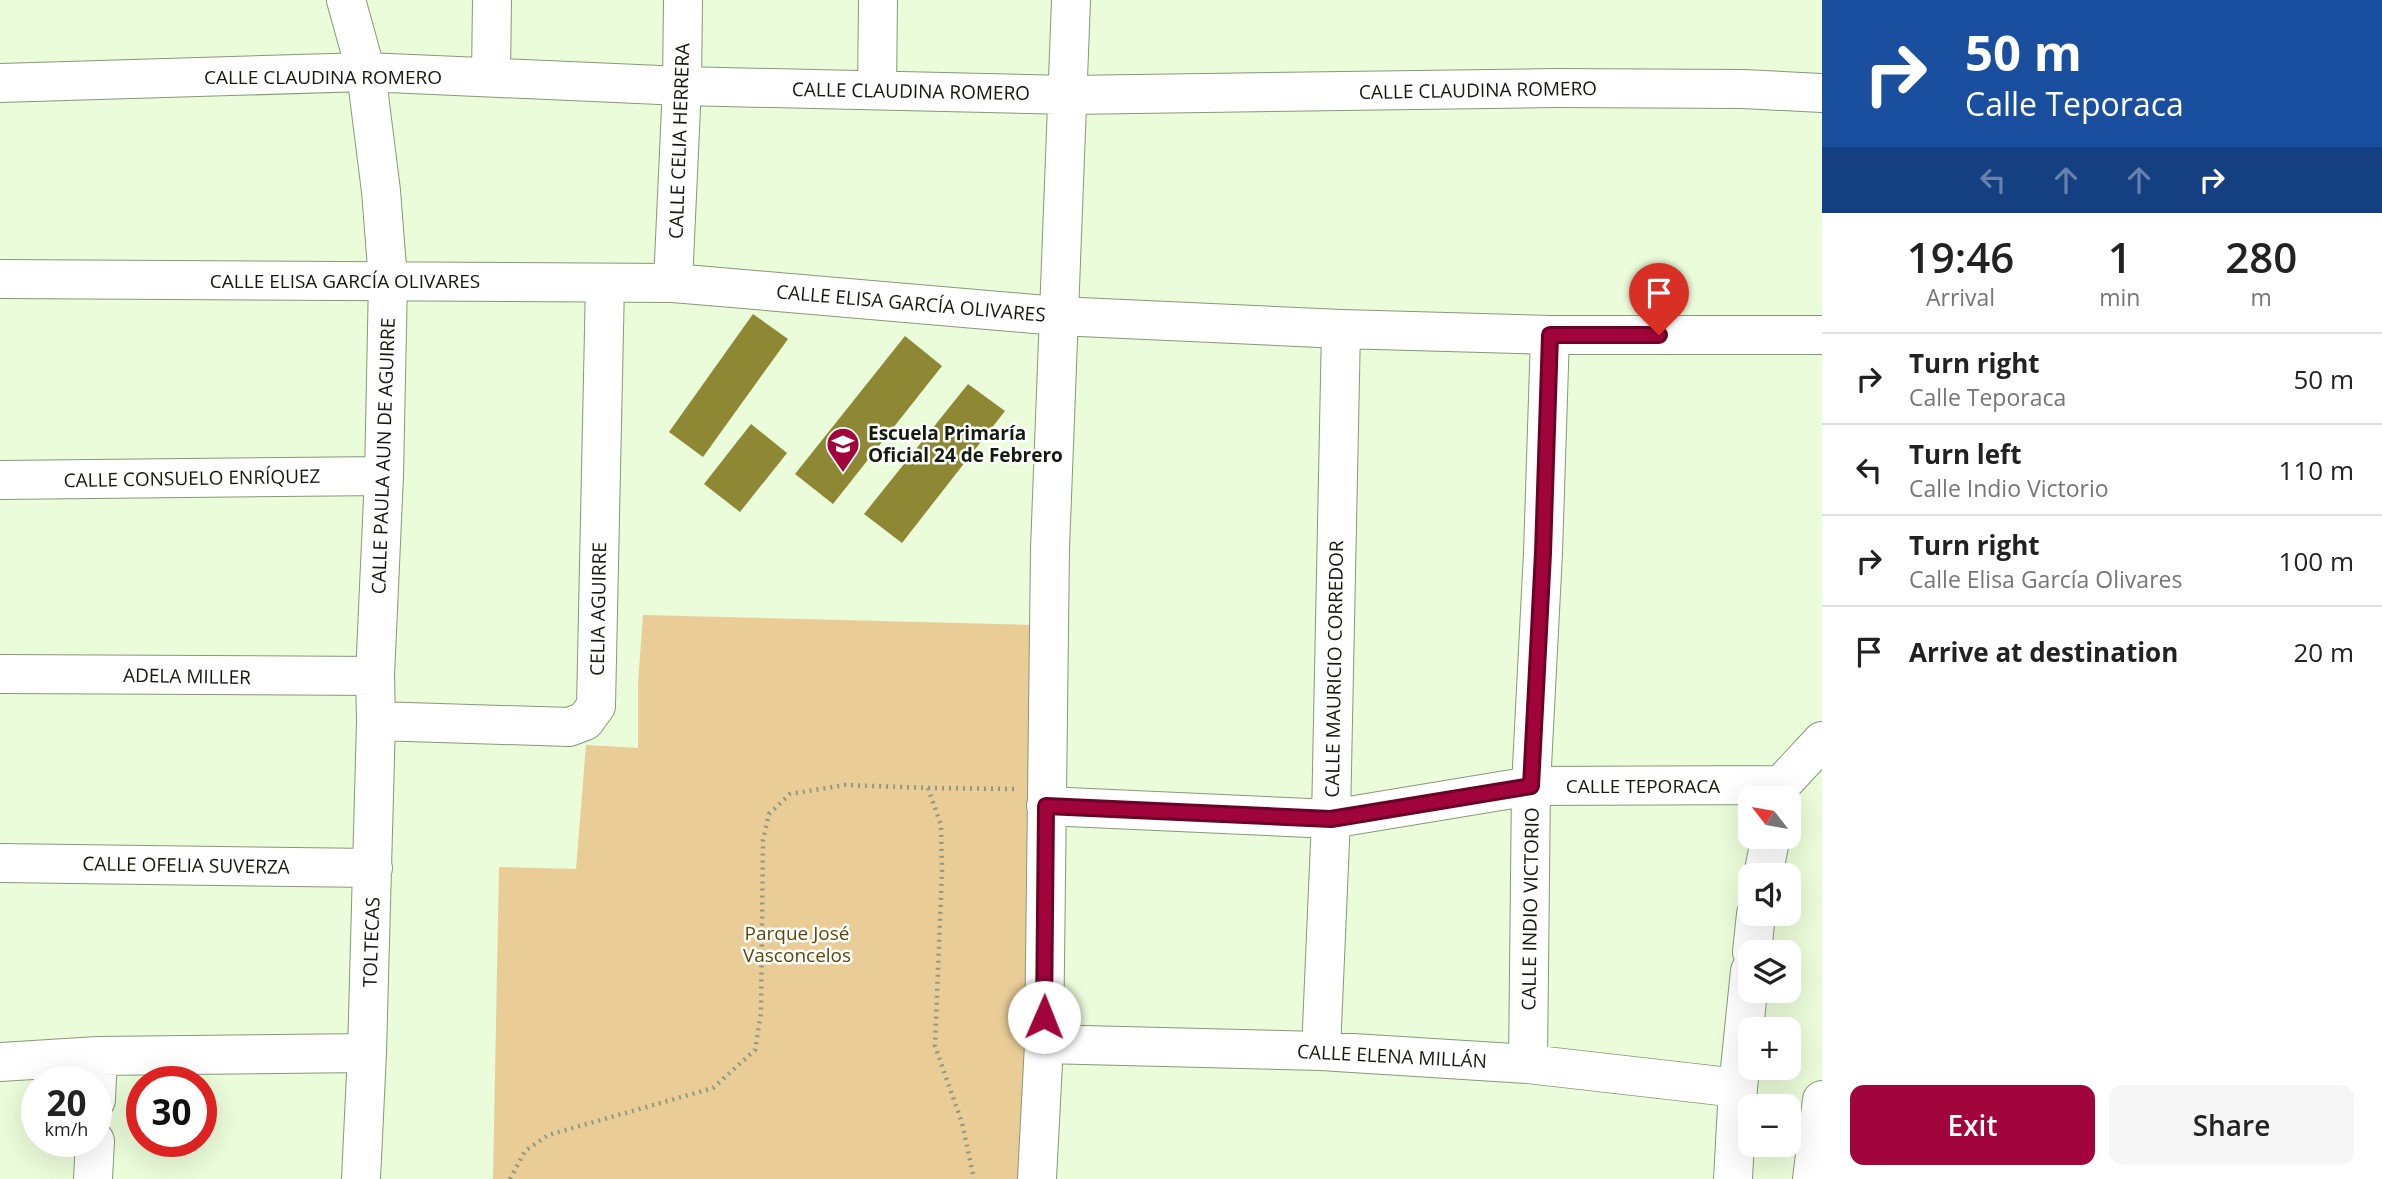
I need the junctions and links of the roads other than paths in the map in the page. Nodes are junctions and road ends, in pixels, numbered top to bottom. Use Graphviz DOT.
graph roads {
  1 [pos="346,0"];
  2 [pos="492,0"];
  3 [pos="683,0"];
  4 [pos="878,0"];
  5 [pos="1071,0"];
  6 [pos="366,72"];
  7 [pos="491,78"];
  8 [pos="0,83"];
  9 [pos="682,86"];
  10 [pos="877,90"];
  11 [pos="1822,93"];
  12 [pos="1068,95"];
  13 [pos="0,279"];
  14 [pos="388,280"];
  15 [pos="605,283"];
  16 [pos="673,283"];
  17 [pos="1058,316"];
  18 [pos="1342,329"];
  19 [pos="1550,335"];
  20 [pos="1822,335"];
  21 [pos="384,476"];
  22 [pos="0,480"];
  23 [pos="0,674"];
  24 [pos="376,701"];
  25 [pos="1822,741"];
  26 [pos="1531,786"];
  27 [pos="1784,786"];
  28 [pos="1738,791"];
  29 [pos="1046,797"];
  30 [pos="1331,819"];
  31 [pos="0,863"];
  32 [pos="373,868"];
  33 [pos="1747,1003"];
  34 [pos="1044,1044"];
  35 [pos="1321,1051"];
  36 [pos="368,1053"];
  37 [pos="98,1056"];
  38 [pos="0,1062"];
  39 [pos="1528,1063"];
  40 [pos="98,1066"];
  41 [pos="1738,1088"];
  42 [pos="1822,1100"];
  43 [pos="94,1157"];
  44 [pos="1816,1157"];
  45 [pos="93,1179"];
  46 [pos="361,1179"];
  47 [pos="1037,1179"];
  48 [pos="1733,1179"];
  1 -- 6 [label="street, CALLE PAULA AUN DE AGUIRRE"];
  2 -- 7 [label="street"];
  3 -- 9 [label="street, CALLE CELIA HERRERA"];
  4 -- 10 [label="street"];
  5 -- 12 [label="street"];
  6 -- 7 [label="street, CALLE CLAUDINA ROMERO"];
  6 -- 8 [label="street, CALLE CLAUDINA ROMERO"];
  6 -- 14 [label="street, CALLE PAULA AUN DE AGUIRRE"];
  7 -- 9 [label="street, CALLE CLAUDINA ROMERO"];
  9 -- 10 [label="street, CALLE CLAUDINA ROMERO"];
  9 -- 16 [label="street, CALLE CELIA HERRERA"];
  10 -- 12 [label="street, CALLE CLAUDINA ROMERO"];
  11 -- 12 [label="street, CALLE CLAUDINA ROMERO"];
  12 -- 17 [label="street"];
  13 -- 14 [label="street, CALLE ELISA GARCÍA OLIVARES"];
  14 -- 15 [label="street, CALLE ELISA GARCÍA OLIVARES"];
  14 -- 21 [label="street, CALLE PAULA AUN DE AGUIRRE"];
  15 -- 16 [label="street, CALLE ELISA GARCÍA OLIVARES"];
  15 -- 24 [label="street, CELIA AGUIRRE"];
  16 -- 17 [label="street, CALLE ELISA GARCÍA OLIVARES"];
  17 -- 18 [label="street, CALLE ELISA GARCÍA OLIVARES"];
  17 -- 29 [label="street"];
  18 -- 19 [label="street, CALLE ELISA GARCÍA OLIVARES"];
  18 -- 30 [label="street, CALLE MAURICIO CORREDOR"];
  19 -- 20 [label="street, CALLE ELISA GARCÍA OLIVARES"];
  19 -- 26 [label="street, CALLE INDIO VICTORIO"];
  21 -- 22 [label="street, CALLE CONSUELO ENRÍQUEZ"];
  21 -- 24 [label="street, CALLE PAULA AUN DE AGUIRRE"];
  23 -- 24 [label="street, ADELA MILLER"];
  24 -- 32 [label="street, TOLTECAS"];
  25 -- 27 [label="street"];
  26 -- 28 [label="street, CALLE TEPORACA"];
  26 -- 30 [label="street, CALLE TEPORACA"];
  26 -- 39 [label="street, CALLE INDIO VICTORIO"];
  29 -- 30 [label="street, CALLE TEPORACA"];
  29 -- 34 [label="street"];
  30 -- 35 [label="street, CALLE MAURICIO CORREDOR"];
  31 -- 32 [label="street, CALLE OFELIA SUVERZA"];
  32 -- 36 [label="street, TOLTECAS"];
  33 -- 41 [label="street"];
  34 -- 35 [label="street, CALLE ELENA MILLÁN"];
  34 -- 47 [label="street"];
  35 -- 39 [label="street, CALLE ELENA MILLÁN"];
  36 -- 37 [label="street"];
  36 -- 46 [label="street, TOLTECAS"];
  37 -- 38 [label="street"];
  37 -- 40 [label="street"];
  39 -- 41 [label="street, CALLE ELENA MILLÁN"];
  41 -- 48 [label="street"];
  42 -- 44 [label="street"];
  43 -- 45 [label="street"];
}
